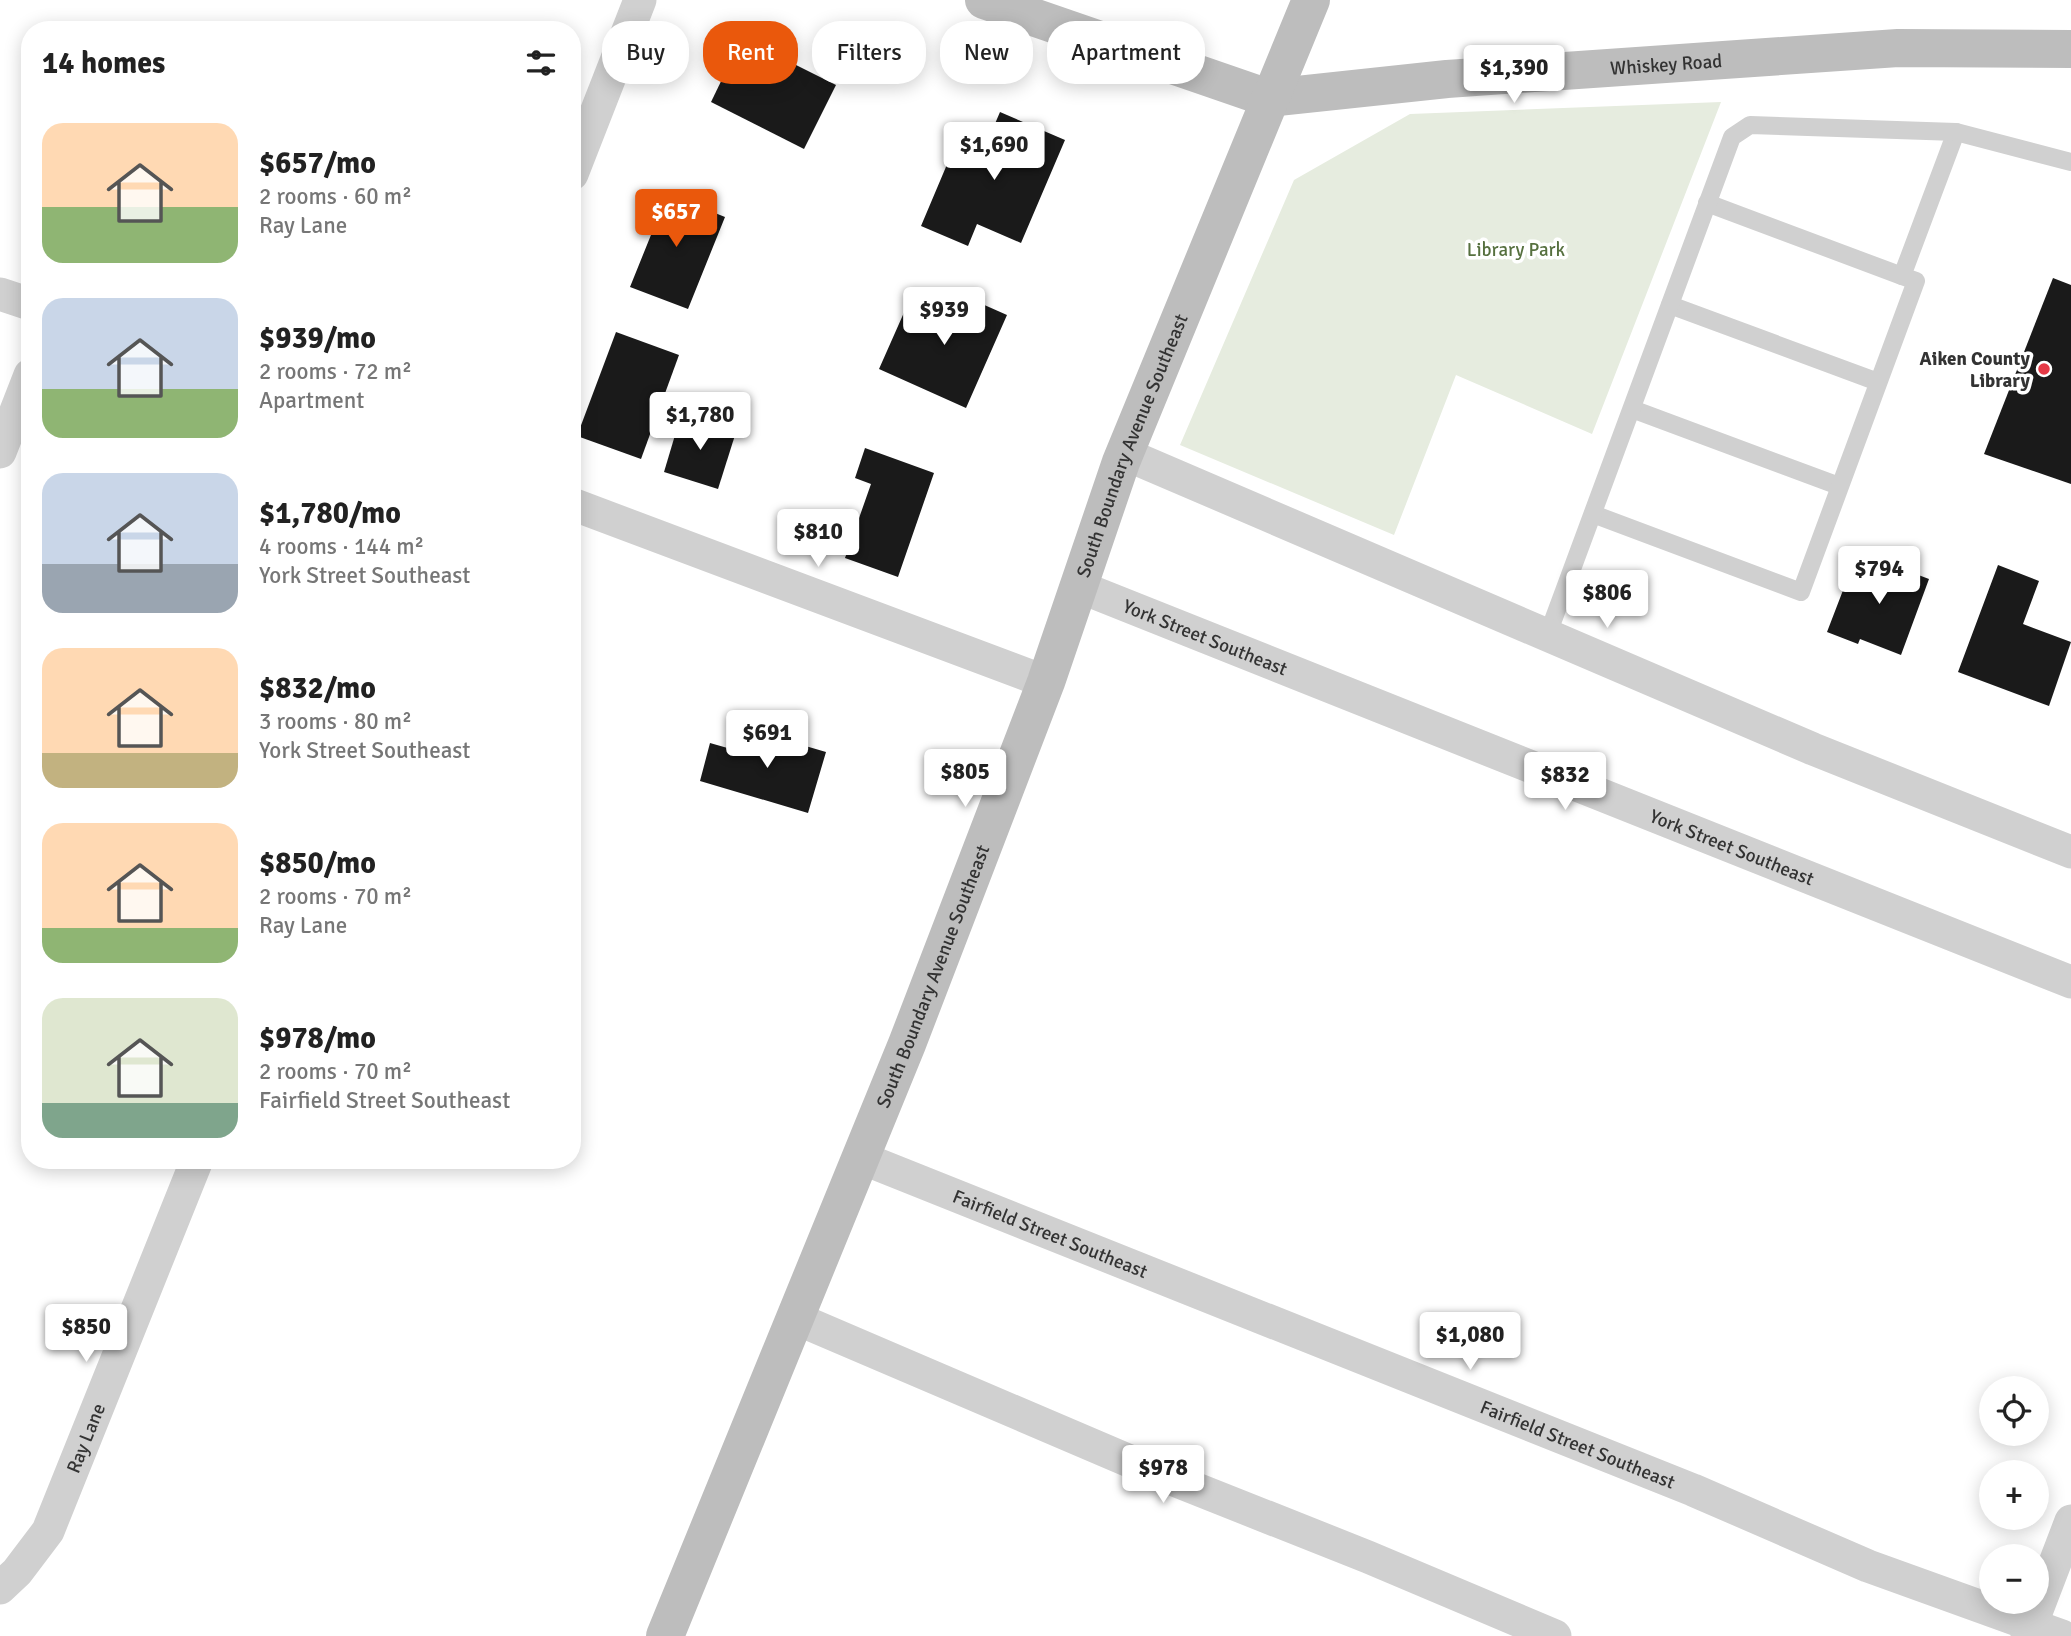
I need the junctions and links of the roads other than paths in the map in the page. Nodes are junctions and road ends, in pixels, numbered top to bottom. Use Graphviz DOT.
graph roads {
  1 [pos="640,0"];
  2 [pos="984,0"];
  3 [pos="1311,0"];
  4 [pos="2071,49"];
  5 [pos="1268,98"];
  6 [pos="1956,132"];
  7 [pos="581,151"];
  8 [pos="2071,162"];
  9 [pos="1707,203"];
  10 [pos="1902,276"];
  11 [pos="0,294"];
  12 [pos="21,301"];
  13 [pos="1670,304"];
  14 [pos="1878,382"];
  15 [pos="21,398"];
  16 [pos="1632,409"];
  17 [pos="0,452"];
  18 [pos="1125,454"];
  19 [pos="1839,486"];
  20 [pos="581,507"];
  21 [pos="1592,514"];
  22 [pos="1080,587"];
  23 [pos="1548,634"];
  24 [pos="1046,682"];
  25 [pos="2071,852"];
  26 [pos="2071,982"];
  27 [pos="859,1157"];
  28 [pos="193,1169"];
  29 [pos="795,1318"];
  30 [pos="2071,1521"];
  31 [pos="1,1587"];
  32 [pos="2040,1632"];
  33 [pos="665,1636"];
  34 [pos="1555,1636"];
  1 -- 7 [label="street"];
  2 -- 5 [label="street, Whiskey Road"];
  3 -- 5 [label="street, South Boundary Avenue Southeast"];
  4 -- 5 [label="street, Whiskey Road"];
  5 -- 18 [label="street, South Boundary Avenue Southeast"];
  6 -- 8 [label="lane"];
  6 -- 9 [label="lane"];
  6 -- 10 [label="lane"];
  9 -- 10 [label="lane"];
  9 -- 13 [label="lane"];
  10 -- 14 [label="lane"];
  11 -- 12 [label="street"];
  13 -- 14 [label="lane"];
  13 -- 16 [label="lane"];
  14 -- 19 [label="lane"];
  15 -- 17 [label="street"];
  16 -- 19 [label="lane"];
  16 -- 21 [label="lane"];
  18 -- 22 [label="street, South Boundary Avenue Southeast"];
  18 -- 23 [label="street"];
  19 -- 21 [label="lane"];
  20 -- 24 [label="street"];
  21 -- 23 [label="lane"];
  22 -- 24 [label="street, South Boundary Avenue Southeast"];
  22 -- 26 [label="street, York Street Southeast"];
  23 -- 25 [label="street"];
  24 -- 27 [label="street, South Boundary Avenue Southeast"];
  27 -- 29 [label="street, South Boundary Avenue Southeast"];
  27 -- 32 [label="street, Fairfield Street Southeast"];
  28 -- 31 [label="street, Ray Lane"];
  29 -- 33 [label="street, South Boundary Avenue Southeast"];
  29 -- 34 [label="street"];
  30 -- 32 [label="street"];
}
